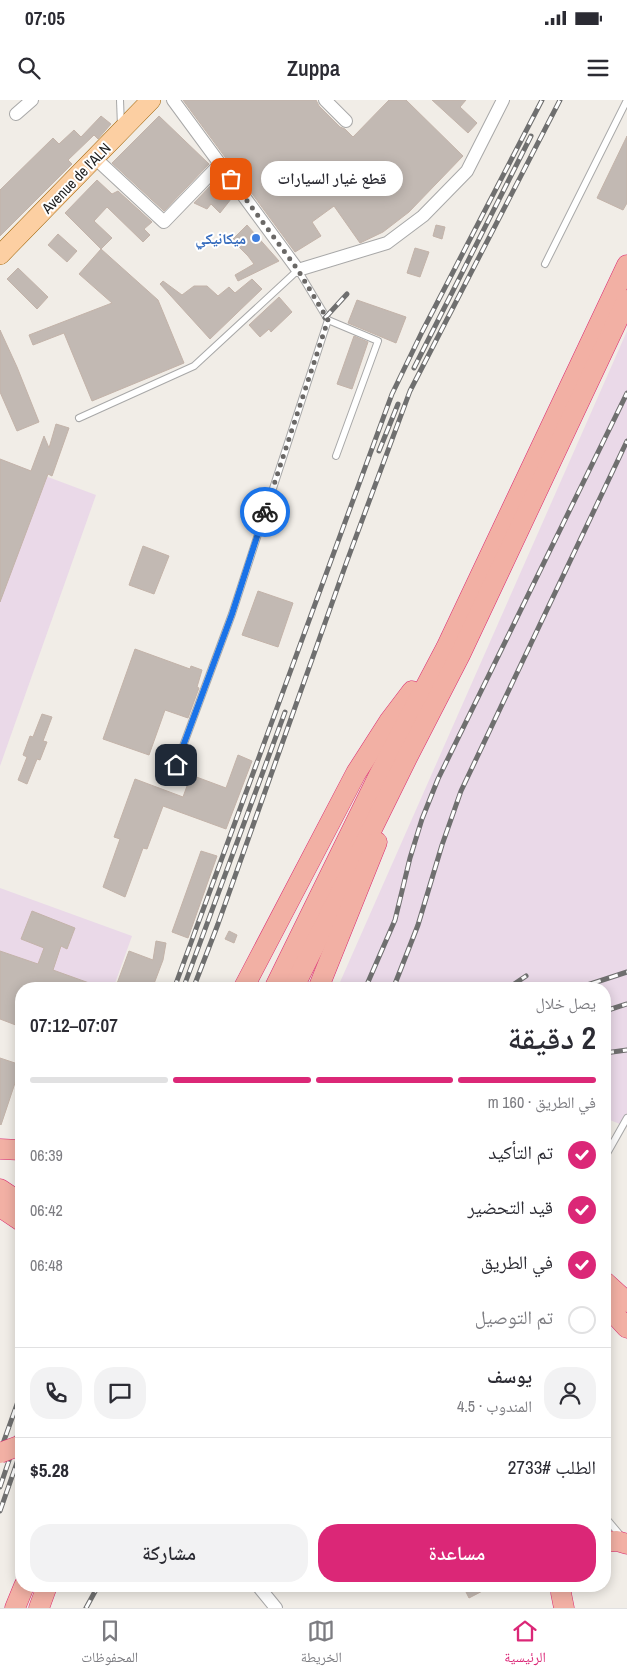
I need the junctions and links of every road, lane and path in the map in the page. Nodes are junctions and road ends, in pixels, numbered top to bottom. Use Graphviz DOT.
graph roads {
  1 [pos="32,100"];
  2 [pos="120,100"];
  3 [pos="151,100"];
  4 [pos="173,100"];
  5 [pos="325,100"];
  6 [pos="503,100"];
  7 [pos="627,100"];
  8 [pos="16,114"];
  9 [pos="346,121"];
  10 [pos="121,131"];
  11 [pos="95,158"];
  12 [pos="220,164"];
  13 [pos="0,255"];
  14 [pos="545,264"];
  15 [pos="627,265"];
  16 [pos="298,270"];
  17 [pos="627,300"];
  18 [pos="328,320"];
  19 [pos="78,418"];
  20 [pos="336,456"];
  21 [pos="446,648"];
  22 [pos="406,760"];
  23 [pos="176,765"];
  24 [pos="247,982"];
  25 [pos="277,982"];
  26 [pos="296,982"];
  27 [pos="321,982"];
  28 [pos="627,1118"];
  29 [pos="611,1146"];
  30 [pos="0,1149"];
  31 [pos="15,1150"];
  32 [pos="0,1189"];
  33 [pos="15,1199"];
  34 [pos="0,1207"];
  35 [pos="15,1217"];
  36 [pos="611,1287"];
  37 [pos="627,1302"];
  38 [pos="611,1311"];
  39 [pos="627,1328"];
  40 [pos="15,1447"];
  41 [pos="0,1453"];
  42 [pos="611,1525"];
  43 [pos="611,1542"];
  44 [pos="627,1543"];
  45 [pos="22,1592"];
  46 [pos="45,1592"];
  47 [pos="263,1592"];
  48 [pos="15,1608"];
  49 [pos="39,1608"];
  50 [pos="276,1608"];
  1 -- 8 [label="street"];
  2 -- 10 [label="lane"];
  3 -- 10 [label="main road, Avenue de l'ALN"];
  4 -- 12 [label="street"];
  5 -- 9 [label="street"];
  6 -- 16 [label="street"];
  7 -- 14 [label="lane"];
  10 -- 11 [label="main road, Avenue de l'ALN"];
  11 -- 12 [label="street"];
  11 -- 13 [label="main road, Avenue de l'ALN"];
  12 -- 16 [label="street"];
  15 -- 21 [label="highway"];
  16 -- 18 [label="lane"];
  16 -- 19 [label="lane"];
  17 -- 22 [label="highway"];
  18 -- 20 [label="lane"];
  18 -- 23 [label="lane"];
  21 -- 24 [label="highway"];
  21 -- 25 [label="highway"];
  22 -- 26 [label="highway"];
  22 -- 27 [label="highway"];
  28 -- 29 [label="lane"];
  30 -- 31 [label="highway"];
  32 -- 33 [label="highway"];
  34 -- 35 [label="highway"];
  36 -- 37 [label="highway"];
  38 -- 39 [label="highway"];
  40 -- 41 [label="highway, bridge"];
  42 -- 44 [label="lane"];
  43 -- 44 [label="highway"];
  45 -- 48 [label="highway"];
  46 -- 49 [label="highway"];
  47 -- 50 [label="street"];
}
